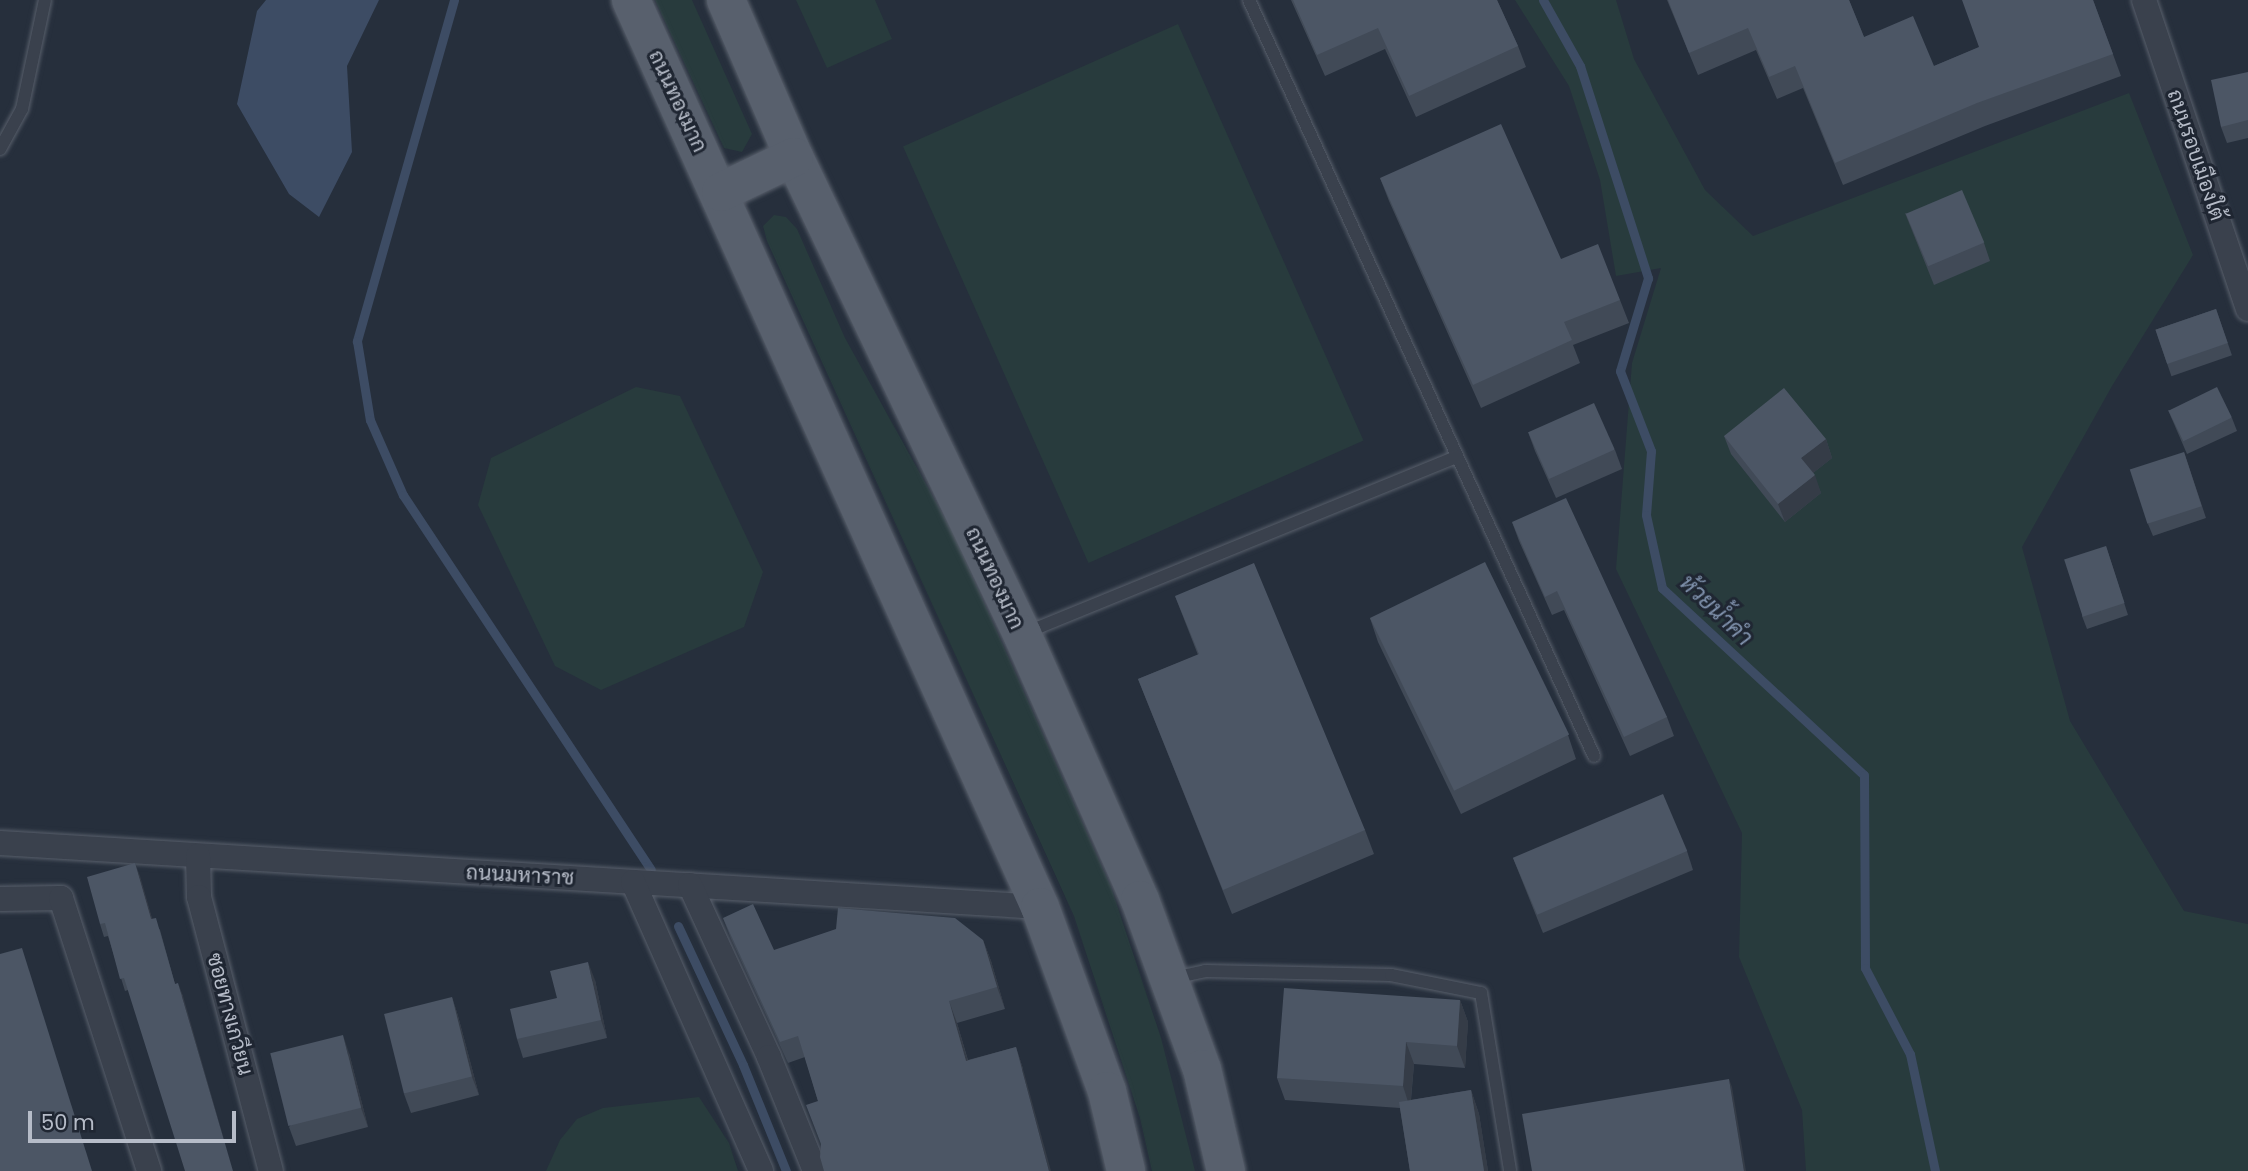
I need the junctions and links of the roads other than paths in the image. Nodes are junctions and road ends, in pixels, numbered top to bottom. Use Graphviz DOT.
graph roads {
  1 [pos="45,0"];
  2 [pos="631,0"];
  3 [pos="726,0"];
  4 [pos="1249,0"];
  5 [pos="2144,0"];
  6 [pos="0,149"];
  7 [pos="794,157"];
  8 [pos="720,192"];
  9 [pos="2248,310"];
  10 [pos="1455,457"];
  11 [pos="1022,634"];
  12 [pos="1594,757"];
  13 [pos="0,843"];
  14 [pos="198,856"];
  15 [pos="633,882"];
  16 [pos="690,885"];
  17 [pos="0,900"];
  18 [pos="1040,907"];
  19 [pos="1169,979"];
  20 [pos="149,1171"];
  21 [pos="271,1171"];
  22 [pos="761,1171"];
  23 [pos="815,1171"];
  24 [pos="1126,1171"];
  25 [pos="1226,1171"];
  26 [pos="1510,1171"];
  1 -- 6 [label="lane"];
  2 -- 8 [label="main road, ถนนทองมาก"];
  3 -- 7 [label="main road, ถนนทองมาก"];
  4 -- 10 [label="lane"];
  5 -- 9 [label="street, ถนนรอบเมืองใต้"];
  7 -- 8 [label="main road"];
  7 -- 11 [label="main road, ถนนทองมาก"];
  8 -- 18 [label="main road, ถนนทองมาก"];
  10 -- 11 [label="lane"];
  10 -- 12 [label="lane"];
  11 -- 19 [label="main road, ถนนทองมาก"];
  13 -- 14 [label="street, ถนนมหาราช"];
  14 -- 15 [label="street, ถนนมหาราช"];
  14 -- 21 [label="street, ซอยทางเกวียน"];
  15 -- 16 [label="street, ถนนมหาราช"];
  15 -- 22 [label="street"];
  16 -- 18 [label="street, ถนนมหาราช"];
  16 -- 23 [label="street"];
  17 -- 20 [label="street"];
  18 -- 24 [label="main road, ถนนทองมาก"];
  19 -- 25 [label="main road, ถนนทองมาก"];
  19 -- 26 [label="lane"];
}
